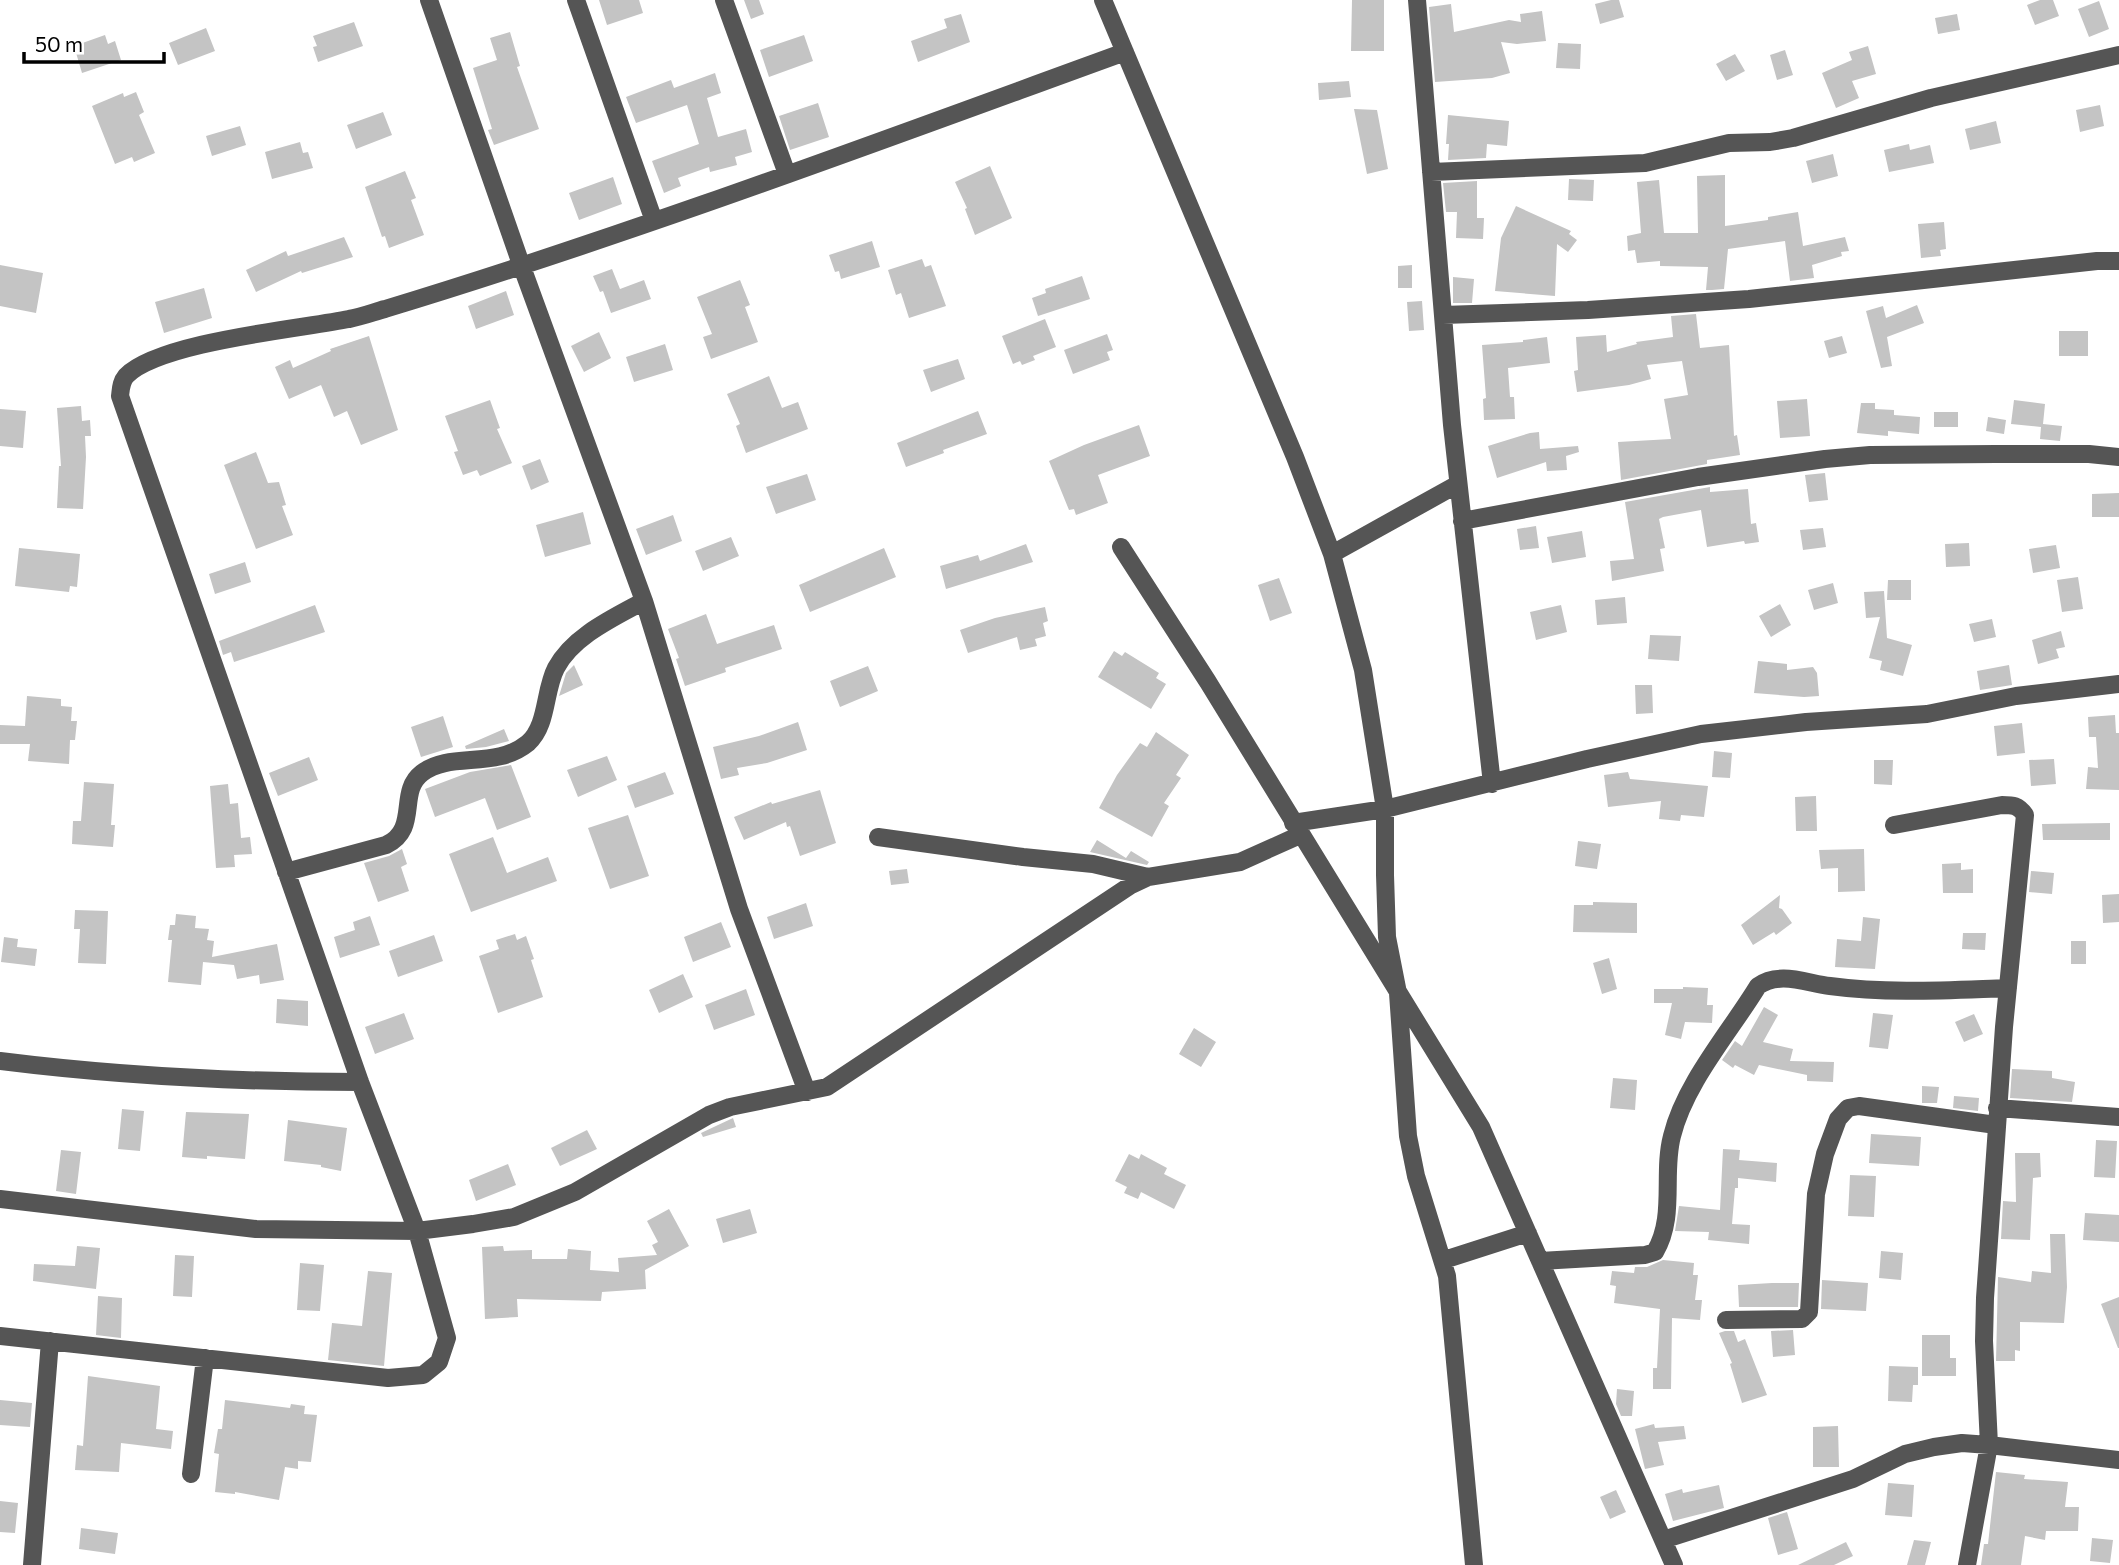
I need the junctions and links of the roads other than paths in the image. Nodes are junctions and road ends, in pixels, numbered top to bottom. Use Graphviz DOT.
graph roads {
  1 [pos="429,0"];
  2 [pos="576,0"];
  3 [pos="724,0"];
  4 [pos="1102,0"];
  5 [pos="1417,0"];
  6 [pos="1125,52"];
  7 [pos="2119,55"];
  8 [pos="1431,172"];
  9 [pos="787,174"];
  10 [pos="654,221"];
  11 [pos="2119,261"];
  12 [pos="522,267"];
  13 [pos="1443,315"];
  14 [pos="2119,457"];
  15 [pos="1458,484"];
  16 [pos="1462,521"];
  17 [pos="1121,547"];
  18 [pos="1332,554"];
  19 [pos="644,601"];
  20 [pos="2119,684"];
  21 [pos="1492,783"];
  22 [pos="1385,809"];
  23 [pos="1894,825"];
  24 [pos="1297,829"];
  25 [pos="878,837"];
  26 [pos="286,872"];
  27 [pos="1148,877"];
  28 [pos="2008,988"];
  29 [pos="1398,993"];
  30 [pos="0,1061"];
  31 [pos="360,1082"];
  32 [pos="807,1092"];
  33 [pos="1996,1116"];
  34 [pos="2119,1117"];
  35 [pos="0,1199"];
  36 [pos="417,1231"];
  37 [pos="1528,1233"];
  38 [pos="1444,1260"];
  39 [pos="1540,1261"];
  40 [pos="1726,1320"];
  41 [pos="0,1336"];
  42 [pos="50,1341"];
  43 [pos="205,1358"];
  44 [pos="1989,1445"];
  45 [pos="2119,1460"];
  46 [pos="191,1474"];
  47 [pos="1663,1540"];
  48 [pos="32,1565"];
  49 [pos="1474,1565"];
  50 [pos="1674,1565"];
  51 [pos="1967,1565"];
  1 -- 12 [label="street"];
  2 -- 10 [label="street"];
  3 -- 9 [label="street"];
  4 -- 6 [label="street"];
  5 -- 8 [label="street"];
  6 -- 9 [label="street"];
  6 -- 18 [label="street"];
  7 -- 8 [label="street"];
  8 -- 13 [label="street"];
  9 -- 10 [label="street"];
  10 -- 12 [label="street"];
  11 -- 13 [label="street"];
  12 -- 19 [label="street"];
  12 -- 26 [label="street"];
  13 -- 15 [label="street"];
  14 -- 16 [label="street"];
  15 -- 16 [label="street"];
  15 -- 18 [label="street"];
  16 -- 21 [label="street"];
  17 -- 24 [label="street"];
  18 -- 22 [label="street"];
  19 -- 26 [label="street"];
  19 -- 32 [label="street"];
  20 -- 21 [label="street"];
  21 -- 22 [label="street"];
  22 -- 24 [label="street"];
  22 -- 29 [label="street"];
  23 -- 28 [label="street"];
  24 -- 27 [label="street"];
  24 -- 29 [label="street"];
  25 -- 27 [label="street"];
  26 -- 31 [label="street"];
  27 -- 32 [label="street"];
  28 -- 33 [label="street"];
  28 -- 39 [label="street"];
  29 -- 37 [label="street"];
  29 -- 38 [label="street"];
  30 -- 31 [label="street"];
  31 -- 36 [label="street"];
  32 -- 36 [label="street"];
  33 -- 34 [label="street"];
  33 -- 40 [label="street"];
  33 -- 44 [label="street"];
  35 -- 36 [label="street"];
  36 -- 43 [label="street"];
  37 -- 38 [label="street"];
  37 -- 39 [label="street"];
  38 -- 49 [label="street"];
  39 -- 47 [label="street"];
  41 -- 42 [label="street"];
  42 -- 43 [label="street"];
  42 -- 48 [label="street"];
  43 -- 46 [label="street"];
  44 -- 45 [label="street"];
  44 -- 47 [label="street"];
  44 -- 51 [label="street"];
  47 -- 50 [label="street"];
}
